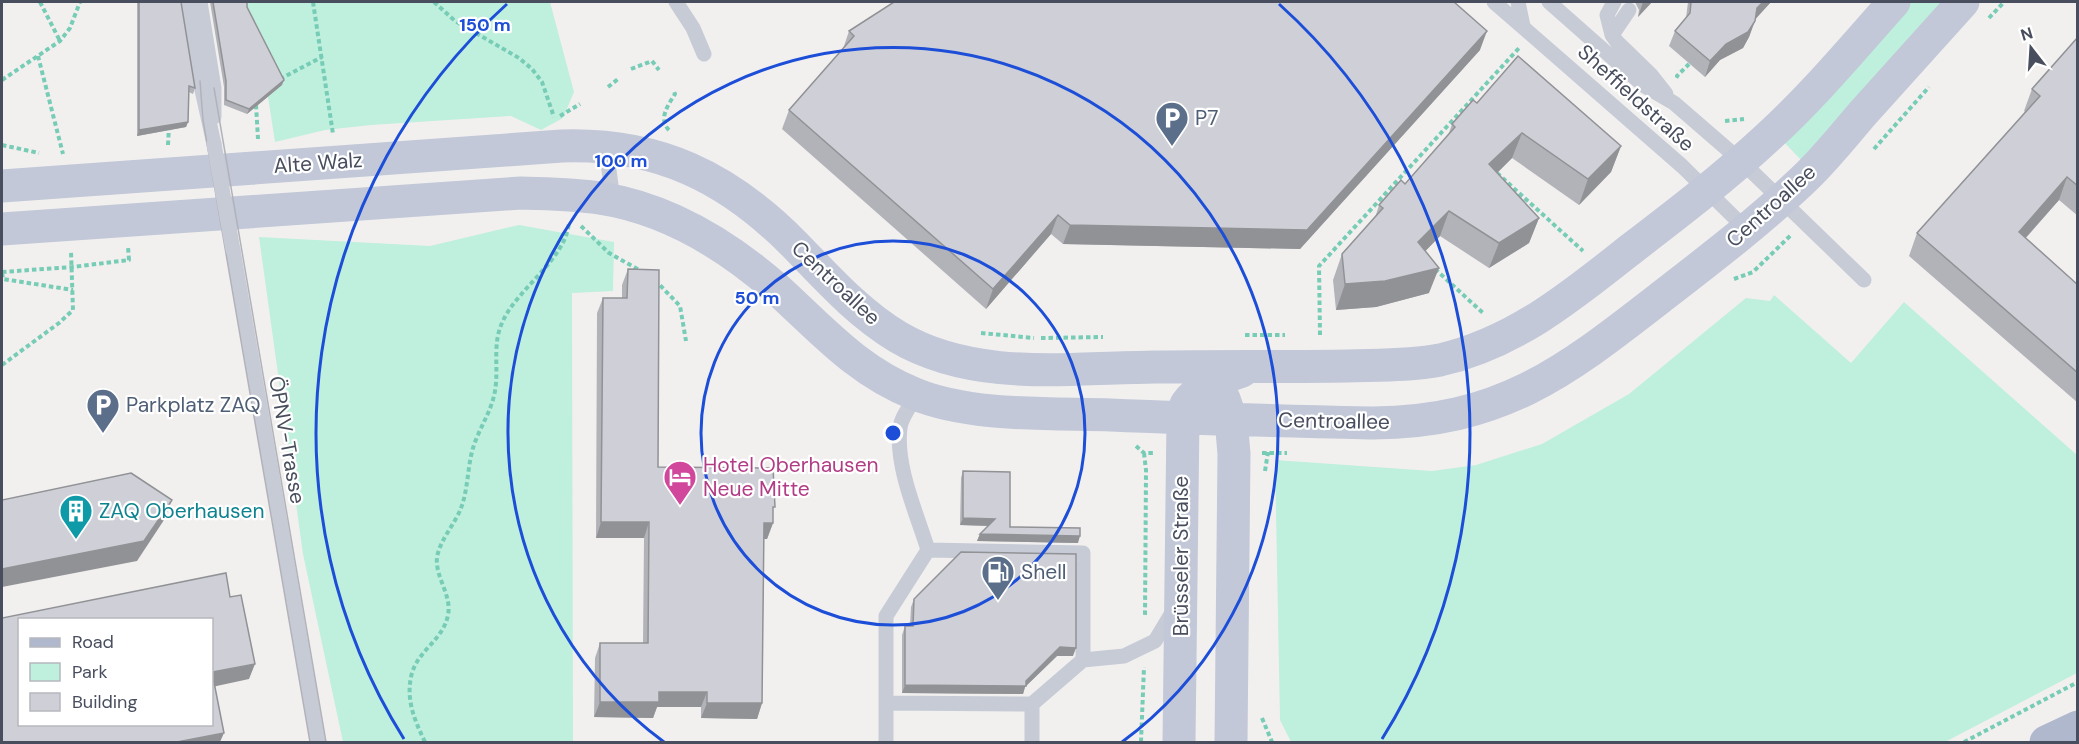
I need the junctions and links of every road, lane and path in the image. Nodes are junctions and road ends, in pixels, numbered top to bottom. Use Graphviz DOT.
graph roads {
  1 [pos="40,2"];
  2 [pos="80,2"];
  3 [pos="188,2"];
  4 [pos="200,2"];
  5 [pos="313,2"];
  6 [pos="434,2"];
  7 [pos="676,2"];
  8 [pos="1494,2"];
  9 [pos="1518,2"];
  10 [pos="1549,2"];
  11 [pos="1614,2"];
  12 [pos="1894,2"];
  13 [pos="1963,2"];
  14 [pos="1629,10"];
  15 [pos="1528,30"];
  16 [pos="1612,35"];
  17 [pos="60,41"];
  18 [pos="704,54"];
  19 [pos="38,56"];
  20 [pos="322,57"];
  21 [pos="1689,64"];
  22 [pos="631,69"];
  23 [pos="659,70"];
  24 [pos="618,79"];
  25 [pos="2,80"];
  26 [pos="274,82"];
  27 [pos="1685,83"];
  28 [pos="608,87"];
  29 [pos="674,91"];
  30 [pos="1674,103"];
  31 [pos="256,104"];
  32 [pos="580,104"];
  33 [pos="169,118"];
  34 [pos="555,118"];
  35 [pos="557,125"];
  36 [pos="1443,130"];
  37 [pos="1448,134"];
  38 [pos="668,138"];
  39 [pos="214,144"];
  40 [pos="2,145"];
  41 [pos="621,149"];
  42 [pos="168,152"];
  43 [pos="43,154"];
  44 [pos="53,156"];
  45 [pos="1742,161"];
  46 [pos="339,162"];
  47 [pos="259,168"];
  48 [pos="1497,173"];
  49 [pos="2,186"];
  50 [pos="1706,190"];
  51 [pos="613,200"];
  52 [pos="1781,200"];
  53 [pos="1370,211"];
  54 [pos="1375,215"];
  55 [pos="569,219"];
  56 [pos="576,219"];
  57 [pos="2,230"];
  58 [pos="1747,230"];
  59 [pos="127,244"];
  60 [pos="1591,244"];
  61 [pos="1779,246"];
  62 [pos="1583,250"];
  63 [pos="1577,254"];
  64 [pos="71,256"];
  65 [pos="1428,263"];
  66 [pos="72,267"];
  67 [pos="2,272"];
  68 [pos="647,274"];
  69 [pos="653,278"];
  70 [pos="1732,279"];
  71 [pos="1864,280"];
  72 [pos="73,290"];
  73 [pos="1493,310"];
  74 [pos="1483,313"];
  75 [pos="1474,316"];
  76 [pos="980,333"];
  77 [pos="1244,335"];
  78 [pos="1289,335"];
  79 [pos="1310,335"];
  80 [pos="1320,335"];
  81 [pos="1330,335"];
  82 [pos="1103,337"];
  83 [pos="686,341"];
  84 [pos="2,365"];
  85 [pos="1200,375"];
  86 [pos="917,395"];
  87 [pos="1183,418"];
  88 [pos="1231,419"];
  89 [pos="1144,453"];
  90 [pos="928,550"];
  91 [pos="1181,598"];
  92 [pos="1145,646"];
  93 [pos="1083,660"];
  94 [pos="2078,682"];
  95 [pos="886,704"];
  96 [pos="1032,704"];
  97 [pos="2078,727"];
  98 [pos="318,742"];
  99 [pos="425,742"];
  100 [pos="886,742"];
  101 [pos="1032,742"];
  102 [pos="1141,742"];
  103 [pos="1179,742"];
  104 [pos="1232,742"];
  105 [pos="1964,742"];
  106 [pos="2046,742"];
  1 -- 17 [label="path"];
  2 -- 17 [label="path"];
  3 -- 39 [label="lane"];
  4 -- 39 [label="lane"];
  5 -- 20 [label="path"];
  6 -- 34 [label="path"];
  7 -- 18 [label="lane"];
  8 -- 15 [label="lane, Sheffieldstraße"];
  9 -- 15 [label="lane"];
  10 -- 30 [label="lane, Sheffieldstraße"];
  11 -- 16 [label="lane, Sheffieldstraße"];
  12 -- 45 [label="street, Centroallee"];
  13 -- 52 [label="street, Centroallee"];
  14 -- 16 [label="lane"];
  15 -- 36 [label="path"];
  15 -- 50 [label="lane, Sheffieldstraße"];
  16 -- 30 [label="lane, Sheffieldstraße"];
  17 -- 19 [label="path"];
  19 -- 25 [label="path"];
  19 -- 44 [label="path"];
  20 -- 26 [label="path"];
  20 -- 46 [label="path"];
  21 -- 27 [label="path"];
  22 -- 23 [label="path"];
  24 -- 28 [label="path"];
  29 -- 38 [label="path"];
  30 -- 45 [label="lane, Sheffieldstraße"];
  31 -- 47 [label="path"];
  32 -- 34 [label="path"];
  33 -- 42 [label="path"];
  34 -- 35 [label="path"];
  36 -- 37 [label="path"];
  36 -- 53 [label="path"];
  39 -- 98 [label="lane, ÖPNV-Trasse, bridge"];
  40 -- 43 [label="path"];
  41 -- 46 [label="street, Alte Walz"];
  41 -- 51 [label="lane"];
  41 -- 85 [label="street, Centroallee"];
  45 -- 50 [label="street, Centroallee"];
  45 -- 52 [label="lane, Sheffieldstraße"];
  46 -- 47 [label="street, Alte Walz"];
  47 -- 49 [label="street, Alte Walz"];
  48 -- 62 [label="path"];
  50 -- 58 [label="lane, Sheffieldstraße"];
  50 -- 85 [label="street, Centroallee"];
  51 -- 57 [label="street, Alte Walz"];
  51 -- 86 [label="street, Centroallee"];
  52 -- 58 [label="street, Centroallee"];
  52 -- 71 [label="lane, Sheffieldstraße"];
  53 -- 54 [label="path"];
  53 -- 80 [label="path"];
  55 -- 99 [label="path"];
  56 -- 68 [label="path"];
  58 -- 88 [label="street, Centroallee"];
  59 -- 66 [label="path"];
  60 -- 62 [label="path"];
  61 -- 70 [label="path"];
  62 -- 63 [label="path"];
  64 -- 66 [label="path"];
  65 -- 74 [label="path"];
  66 -- 67 [label="path"];
  66 -- 72 [label="path"];
  67 -- 72 [label="path"];
  69 -- 83 [label="path"];
  72 -- 84 [label="path"];
  73 -- 74 [label="path"];
  74 -- 75 [label="path"];
  76 -- 82 [label="path"];
  77 -- 78 [label="path"];
  79 -- 80 [label="path"];
  80 -- 81 [label="path"];
  85 -- 87 [label="street, Brüsseler Straße"];
  85 -- 88 [label="street"];
  86 -- 87 [label="street, Centroallee"];
  86 -- 90 [label="lane"];
  87 -- 88 [label="street, Centroallee"];
  87 -- 91 [label="street, Brüsseler Straße"];
  88 -- 104 [label="street"];
  89 -- 92 [label="path"];
  90 -- 93 [label="lane"];
  90 -- 95 [label="lane"];
  91 -- 92 [label="lane"];
  91 -- 103 [label="street, Brüsseler Straße"];
  92 -- 93 [label="lane"];
  92 -- 102 [label="path"];
  93 -- 96 [label="lane"];
  94 -- 105 [label="path"];
  95 -- 96 [label="lane"];
  95 -- 100 [label="lane"];
  96 -- 101 [label="lane"];
  97 -- 106 [label="main road"];
}
